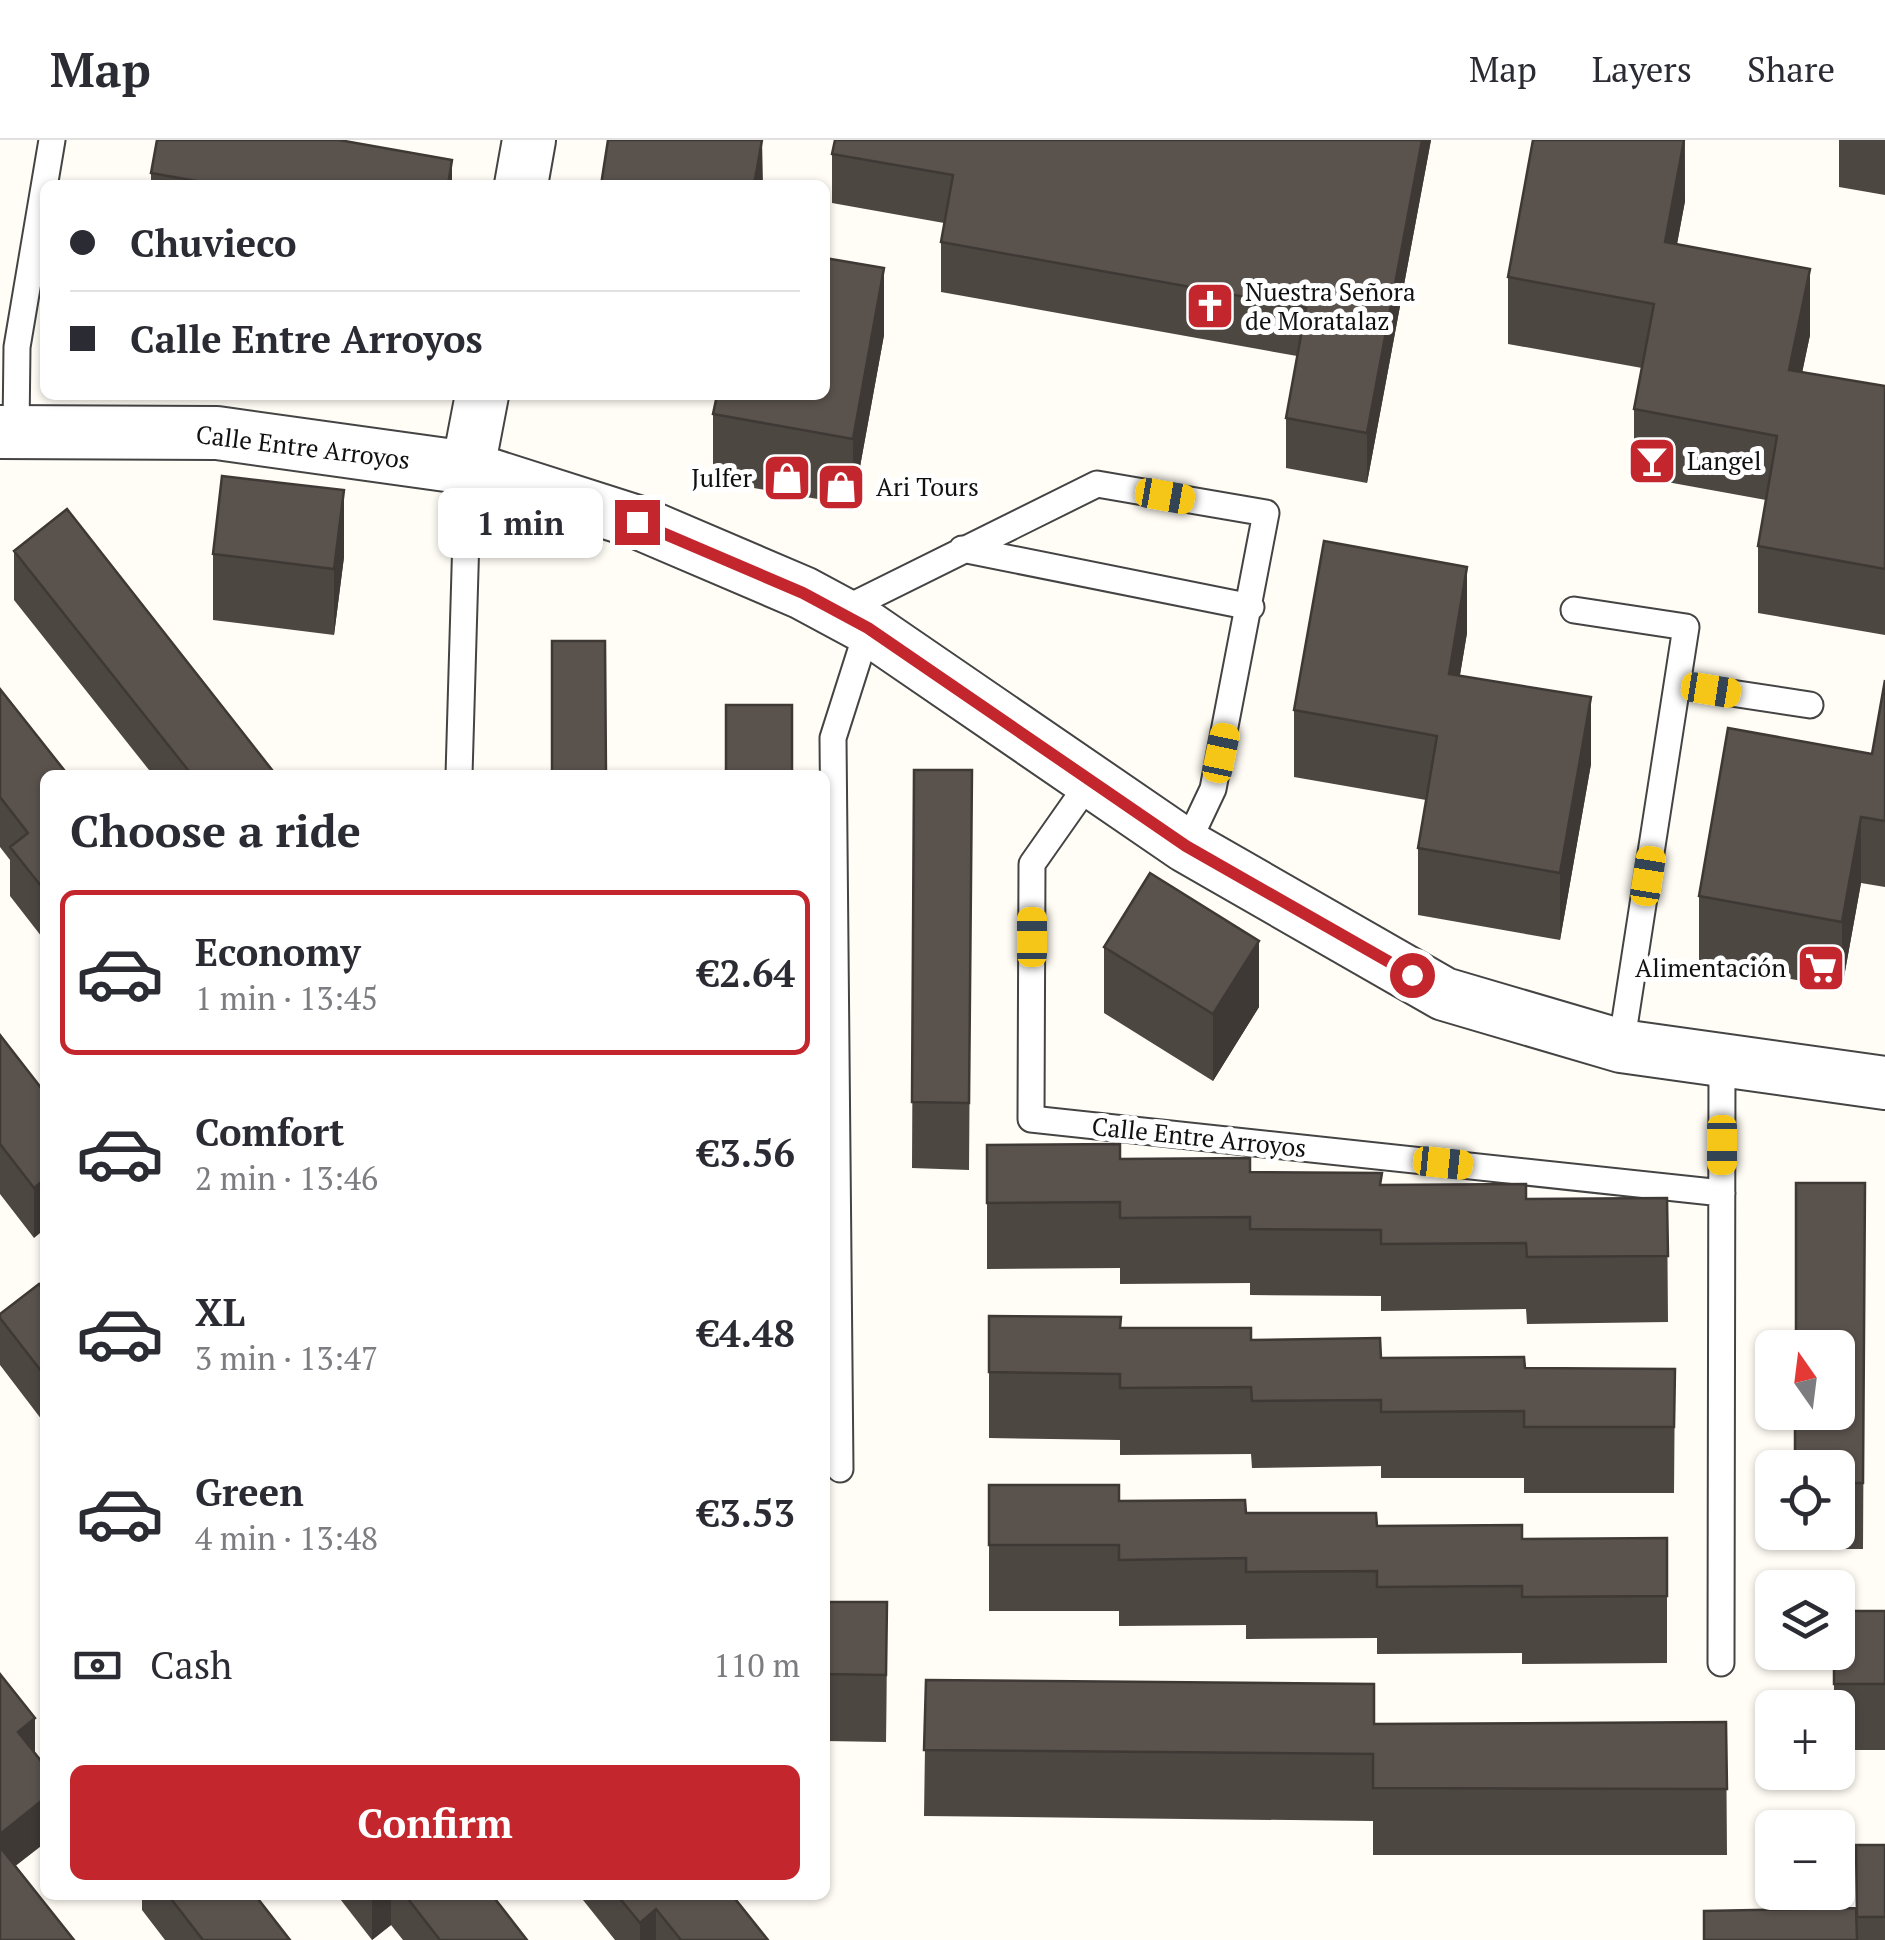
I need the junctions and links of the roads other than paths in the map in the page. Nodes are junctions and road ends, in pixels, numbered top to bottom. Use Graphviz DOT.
graph roads {
  1 [pos="52,140"];
  2 [pos="529,140"];
  3 [pos="45,180"];
  4 [pos="521,180"];
  5 [pos="40,211"];
  6 [pos="481,400"];
  7 [pos="8,431"];
  8 [pos="468,468"];
  9 [pos="962,548"];
  10 [pos="1251,607"];
  11 [pos="1574,610"];
  12 [pos="854,620"];
  13 [pos="1678,685"];
  14 [pos="1810,704"];
  15 [pos="459,770"];
  16 [pos="1091,780"];
  17 [pos="1186,846"];
  18 [pos="1621,1046"];
  19 [pos="1722,1061"];
  20 [pos="1885,1083"];
  21 [pos="1722,1194"];
  22 [pos="840,1469"];
  23 [pos="1722,1663"];
  24 [pos="1855,1881"];
  25 [pos="1885,1882"];
  1 -- 3 [label="lane, Calle Entre Arroyos"];
  2 -- 4 [label="street"];
  5 -- 7 [label="lane, Calle Entre Arroyos"];
  6 -- 8 [label="street"];
  7 -- 8 [label="street, Calle Entre Arroyos"];
  8 -- 12 [label="street, Calle Entre Arroyos"];
  8 -- 15 [label="lane"];
  9 -- 10 [label="lane"];
  9 -- 10 [label="lane"];
  9 -- 12 [label="lane"];
  10 -- 17 [label="lane"];
  11 -- 13 [label="lane"];
  12 -- 16 [label="street, Calle Entre Arroyos"];
  12 -- 22 [label="lane"];
  13 -- 14 [label="lane"];
  13 -- 18 [label="lane"];
  16 -- 17 [label="street, Calle Entre Arroyos"];
  16 -- 21 [label="lane, Calle Entre Arroyos"];
  17 -- 18 [label="street, Calle Entre Arroyos"];
  18 -- 19 [label="street, Calle Entre Arroyos"];
  19 -- 20 [label="street, Calle Entre Arroyos"];
  19 -- 21 [label="lane"];
  21 -- 23 [label="lane"];
  24 -- 25 [label="street"];
}
